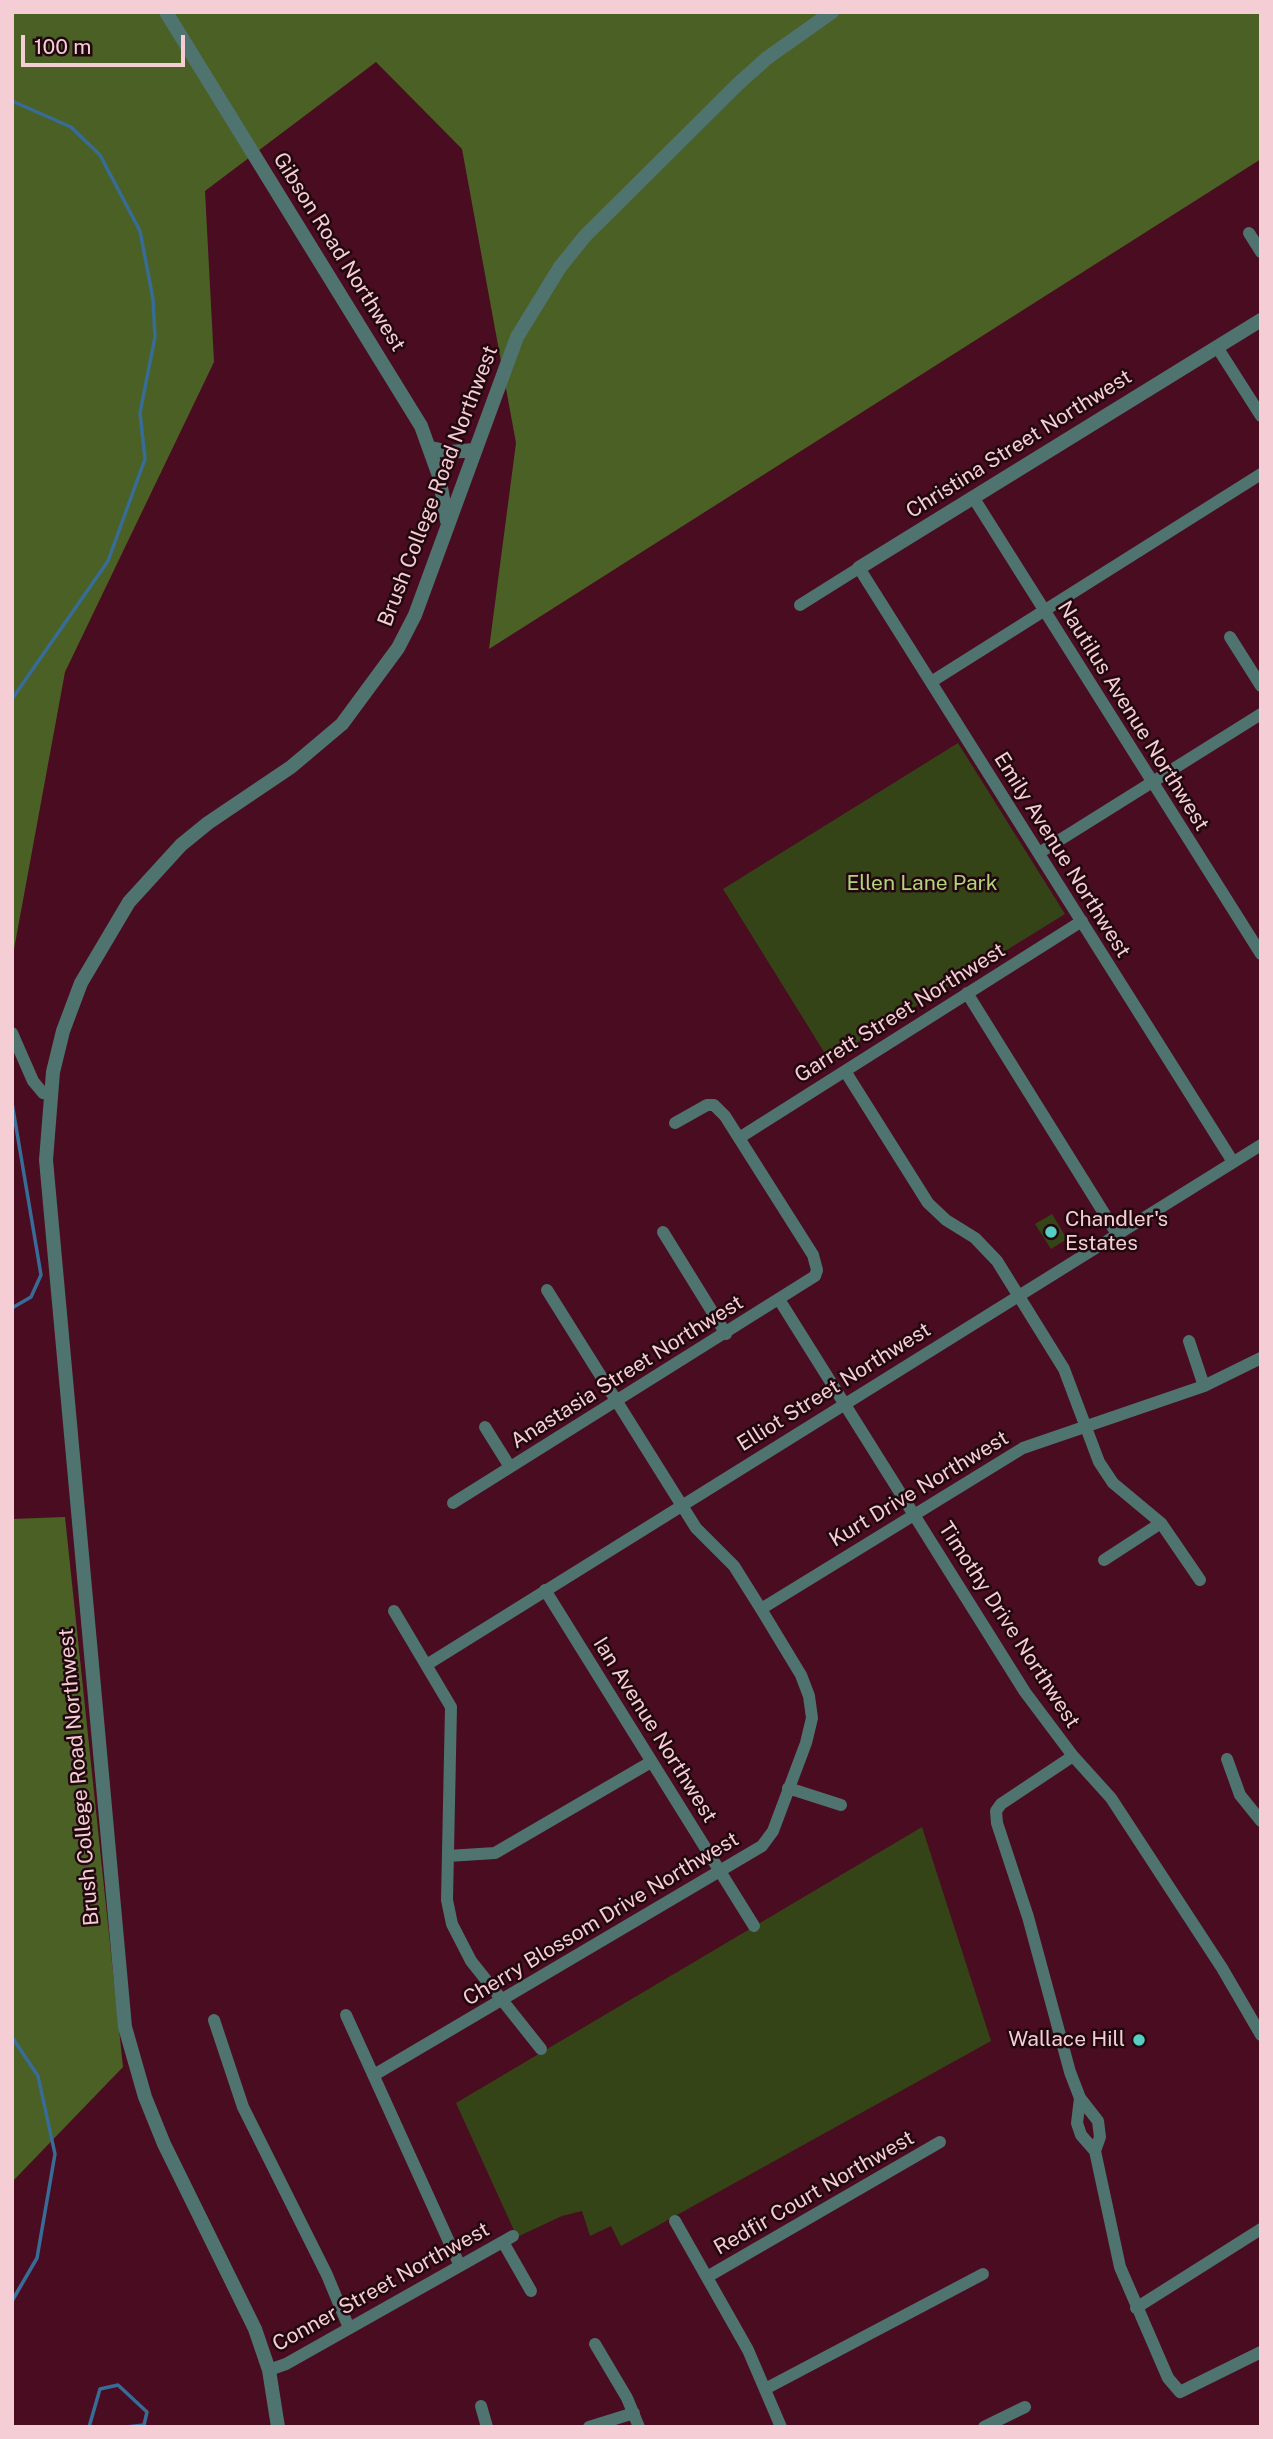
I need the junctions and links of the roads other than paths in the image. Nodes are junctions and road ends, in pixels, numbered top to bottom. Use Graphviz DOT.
graph roads {
  1 [pos="166,12"];
  2 [pos="832,12"];
  3 [pos="1249,233"];
  4 [pos="1261,252"];
  5 [pos="1261,320"];
  6 [pos="1217,346"];
  7 [pos="1261,416"];
  8 [pos="431,448"];
  9 [pos="474,450"];
  10 [pos="1261,474"];
  11 [pos="973,497"];
  12 [pos="447,526"];
  13 [pos="859,568"];
  14 [pos="800,604"];
  15 [pos="1044,611"];
  16 [pos="1230,637"];
  17 [pos="931,682"];
  18 [pos="1261,686"];
  19 [pos="1261,714"];
  20 [pos="1152,782"];
  21 [pos="1039,853"];
  22 [pos="1082,921"];
  23 [pos="1261,954"];
  24 [pos="967,993"];
  25 [pos="12,1033"];
  26 [pos="845,1071"];
  27 [pos="49,1094"];
  28 [pos="675,1123"];
  29 [pos="739,1138"];
  30 [pos="1261,1145"];
  31 [pos="1233,1162"];
  32 [pos="663,1232"];
  33 [pos="1117,1234"];
  34 [pos="547,1290"];
  35 [pos="1018,1296"];
  36 [pos="780,1301"];
  37 [pos="726,1334"];
  38 [pos="1189,1341"];
  39 [pos="1261,1358"];
  40 [pos="1204,1386"];
  41 [pos="617,1401"];
  42 [pos="844,1404"];
  43 [pos="1087,1426"];
  44 [pos="485,1427"];
  45 [pos="510,1467"];
  46 [pos="453,1503"];
  47 [pos="681,1504"];
  48 [pos="913,1513"];
  49 [pos="1161,1523"];
  50 [pos="1104,1560"];
  51 [pos="1200,1580"];
  52 [pos="545,1590"];
  53 [pos="761,1609"];
  54 [pos="394,1611"];
  55 [pos="428,1664"];
  56 [pos="1073,1756"];
  57 [pos="1227,1759"];
  58 [pos="651,1762"];
  59 [pos="788,1788"];
  60 [pos="841,1805"];
  61 [pos="1261,1821"];
  62 [pos="448,1856"];
  63 [pos="721,1872"];
  64 [pos="754,1926"];
  65 [pos="503,1999"];
  66 [pos="346,2015"];
  67 [pos="214,2020"];
  68 [pos="1261,2035"];
  69 [pos="541,2049"];
  70 [pos="374,2075"];
  71 [pos="1080,2098"];
  72 [pos="940,2142"];
  73 [pos="1095,2151"];
  74 [pos="675,2221"];
  75 [pos="1261,2229"];
  76 [pos="460,2266"];
  77 [pos="983,2274"];
  78 [pos="707,2277"];
  79 [pos="531,2291"];
  80 [pos="1136,2308"];
  81 [pos="349,2328"];
  82 [pos="594,2344"];
  83 [pos="1261,2352"];
  84 [pos="269,2370"];
  85 [pos="767,2388"];
  86 [pos="481,2406"];
  87 [pos="1025,2407"];
  88 [pos="634,2413"];
  89 [pos="278,2427"];
  90 [pos="487,2427"];
  91 [pos="589,2427"];
  92 [pos="639,2427"];
  93 [pos="781,2427"];
  94 [pos="984,2427"];
  1 -- 8 [label="street, Gibson Road Northwest"];
  2 -- 9 [label="street, Brush College Road Northwest"];
  3 -- 4 [label="street"];
  5 -- 6 [label="street, Christina Street Northwest"];
  6 -- 7 [label="street"];
  6 -- 11 [label="street, Christina Street Northwest"];
  8 -- 9 [label="street"];
  8 -- 12 [label="street, Gibson Road Northwest"];
  9 -- 12 [label="street, Brush College Road Northwest"];
  10 -- 15 [label="street"];
  11 -- 13 [label="street, Christina Street Northwest"];
  11 -- 15 [label="street, Nautilus Avenue Northwest"];
  12 -- 27 [label="street, Brush College Road Northwest"];
  13 -- 14 [label="street, Christina Street Northwest"];
  13 -- 17 [label="street, Emily Avenue Northwest"];
  15 -- 17 [label="street"];
  15 -- 20 [label="street, Nautilus Avenue Northwest"];
  16 -- 18 [label="street"];
  17 -- 21 [label="street, Emily Avenue Northwest"];
  19 -- 20 [label="street"];
  20 -- 21 [label="street"];
  20 -- 23 [label="street, Nautilus Avenue Northwest"];
  21 -- 22 [label="street, Emily Avenue Northwest"];
  22 -- 24 [label="street, Garrett Street Northwest"];
  22 -- 31 [label="street, Emily Avenue Northwest"];
  24 -- 26 [label="street, Garrett Street Northwest"];
  24 -- 33 [label="street"];
  25 -- 27 [label="street"];
  26 -- 29 [label="street, Garrett Street Northwest"];
  26 -- 35 [label="street"];
  27 -- 84 [label="street, Brush College Road Northwest"];
  28 -- 29 [label="street"];
  29 -- 36 [label="street, Anastasia Street Northwest"];
  30 -- 31 [label="street, Elliot Street Northwest"];
  31 -- 33 [label="street, Elliot Street Northwest"];
  32 -- 37 [label="street"];
  33 -- 35 [label="street, Elliot Street Northwest"];
  34 -- 41 [label="street, Cherry Blossom Drive Northwest"];
  35 -- 42 [label="street, Elliot Street Northwest"];
  35 -- 43 [label="street"];
  36 -- 37 [label="street, Anastasia Street Northwest"];
  36 -- 42 [label="street, Timothy Drive Northwest"];
  37 -- 41 [label="street, Anastasia Street Northwest"];
  38 -- 40 [label="street"];
  39 -- 40 [label="street, Kurt Drive Northwest"];
  40 -- 43 [label="street, Kurt Drive Northwest"];
  41 -- 45 [label="street, Anastasia Street Northwest"];
  41 -- 47 [label="street, Cherry Blossom Drive Northwest"];
  42 -- 47 [label="street, Elliot Street Northwest"];
  42 -- 48 [label="street, Timothy Drive Northwest"];
  43 -- 48 [label="street, Kurt Drive Northwest"];
  43 -- 49 [label="street"];
  44 -- 45 [label="street"];
  45 -- 46 [label="street, Anastasia Street Northwest"];
  47 -- 52 [label="street, Elliot Street Northwest"];
  47 -- 53 [label="street, Cherry Blossom Drive Northwest"];
  48 -- 53 [label="street, Kurt Drive Northwest"];
  48 -- 56 [label="street, Timothy Drive Northwest"];
  49 -- 50 [label="street"];
  49 -- 51 [label="street"];
  52 -- 55 [label="street, Elliot Street Northwest"];
  52 -- 58 [label="street, Ian Avenue Northwest"];
  53 -- 59 [label="street, Cherry Blossom Drive Northwest"];
  54 -- 55 [label="street"];
  55 -- 62 [label="street"];
  56 -- 68 [label="street, Timothy Drive Northwest"];
  56 -- 71 [label="street"];
  57 -- 61 [label="street"];
  58 -- 62 [label="street"];
  58 -- 63 [label="street, Ian Avenue Northwest"];
  59 -- 60 [label="street"];
  59 -- 63 [label="street, Cherry Blossom Drive Northwest"];
  62 -- 65 [label="street"];
  63 -- 64 [label="street, Ian Avenue Northwest"];
  63 -- 65 [label="street, Cherry Blossom Drive Northwest"];
  65 -- 69 [label="street"];
  65 -- 70 [label="street, Cherry Blossom Drive Northwest"];
  66 -- 70 [label="street"];
  67 -- 81 [label="street"];
  70 -- 76 [label="street"];
  71 -- 73 [label="street"];
  71 -- 73 [label="street"];
  72 -- 78 [label="street, Redfir Court Northwest"];
  73 -- 80 [label="street"];
  74 -- 78 [label="street"];
  75 -- 80 [label="street"];
  76 -- 79 [label="street, Conner Street Northwest"];
  76 -- 81 [label="street, Conner Street Northwest"];
  77 -- 85 [label="street"];
  78 -- 85 [label="street"];
  80 -- 83 [label="street"];
  81 -- 84 [label="street, Conner Street Northwest"];
  82 -- 88 [label="street"];
  84 -- 89 [label="street, Brush College Road Northwest"];
  85 -- 93 [label="street"];
  86 -- 90 [label="street"];
  87 -- 94 [label="street"];
  88 -- 91 [label="street"];
  88 -- 92 [label="street"];
}
